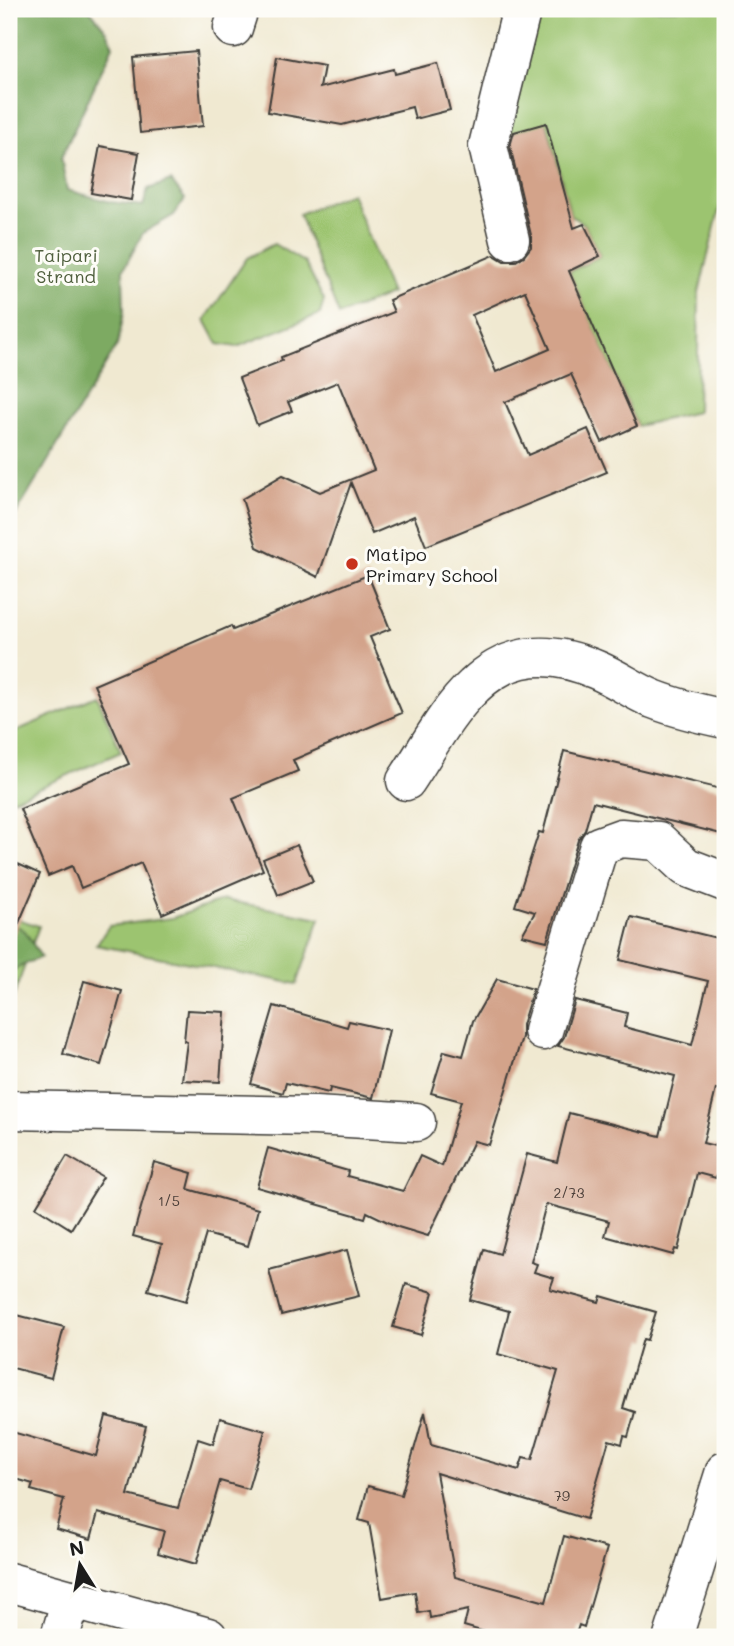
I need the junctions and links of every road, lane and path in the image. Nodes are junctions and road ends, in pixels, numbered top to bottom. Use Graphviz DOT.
graph roads {
  1 [pos="516,9"];
  2 [pos="510,240"];
  3 [pos="725,719"];
  4 [pos="406,781"];
  5 [pos="725,882"];
  6 [pos="543,1031"];
  7 [pos="9,1110"];
  8 [pos="416,1122"];
  9 [pos="725,1471"];
  10 [pos="9,1581"];
  11 [pos="71,1599"];
  12 [pos="60,1637"];
  13 [pos="208,1637"];
  14 [pos="673,1637"];
  1 -- 2 [label="street"];
  3 -- 4 [label="street"];
  5 -- 6 [label="street"];
  7 -- 8 [label="street"];
  9 -- 14 [label="street"];
  10 -- 11 [label="street"];
  11 -- 12 [label="street"];
  11 -- 13 [label="street"];
}
